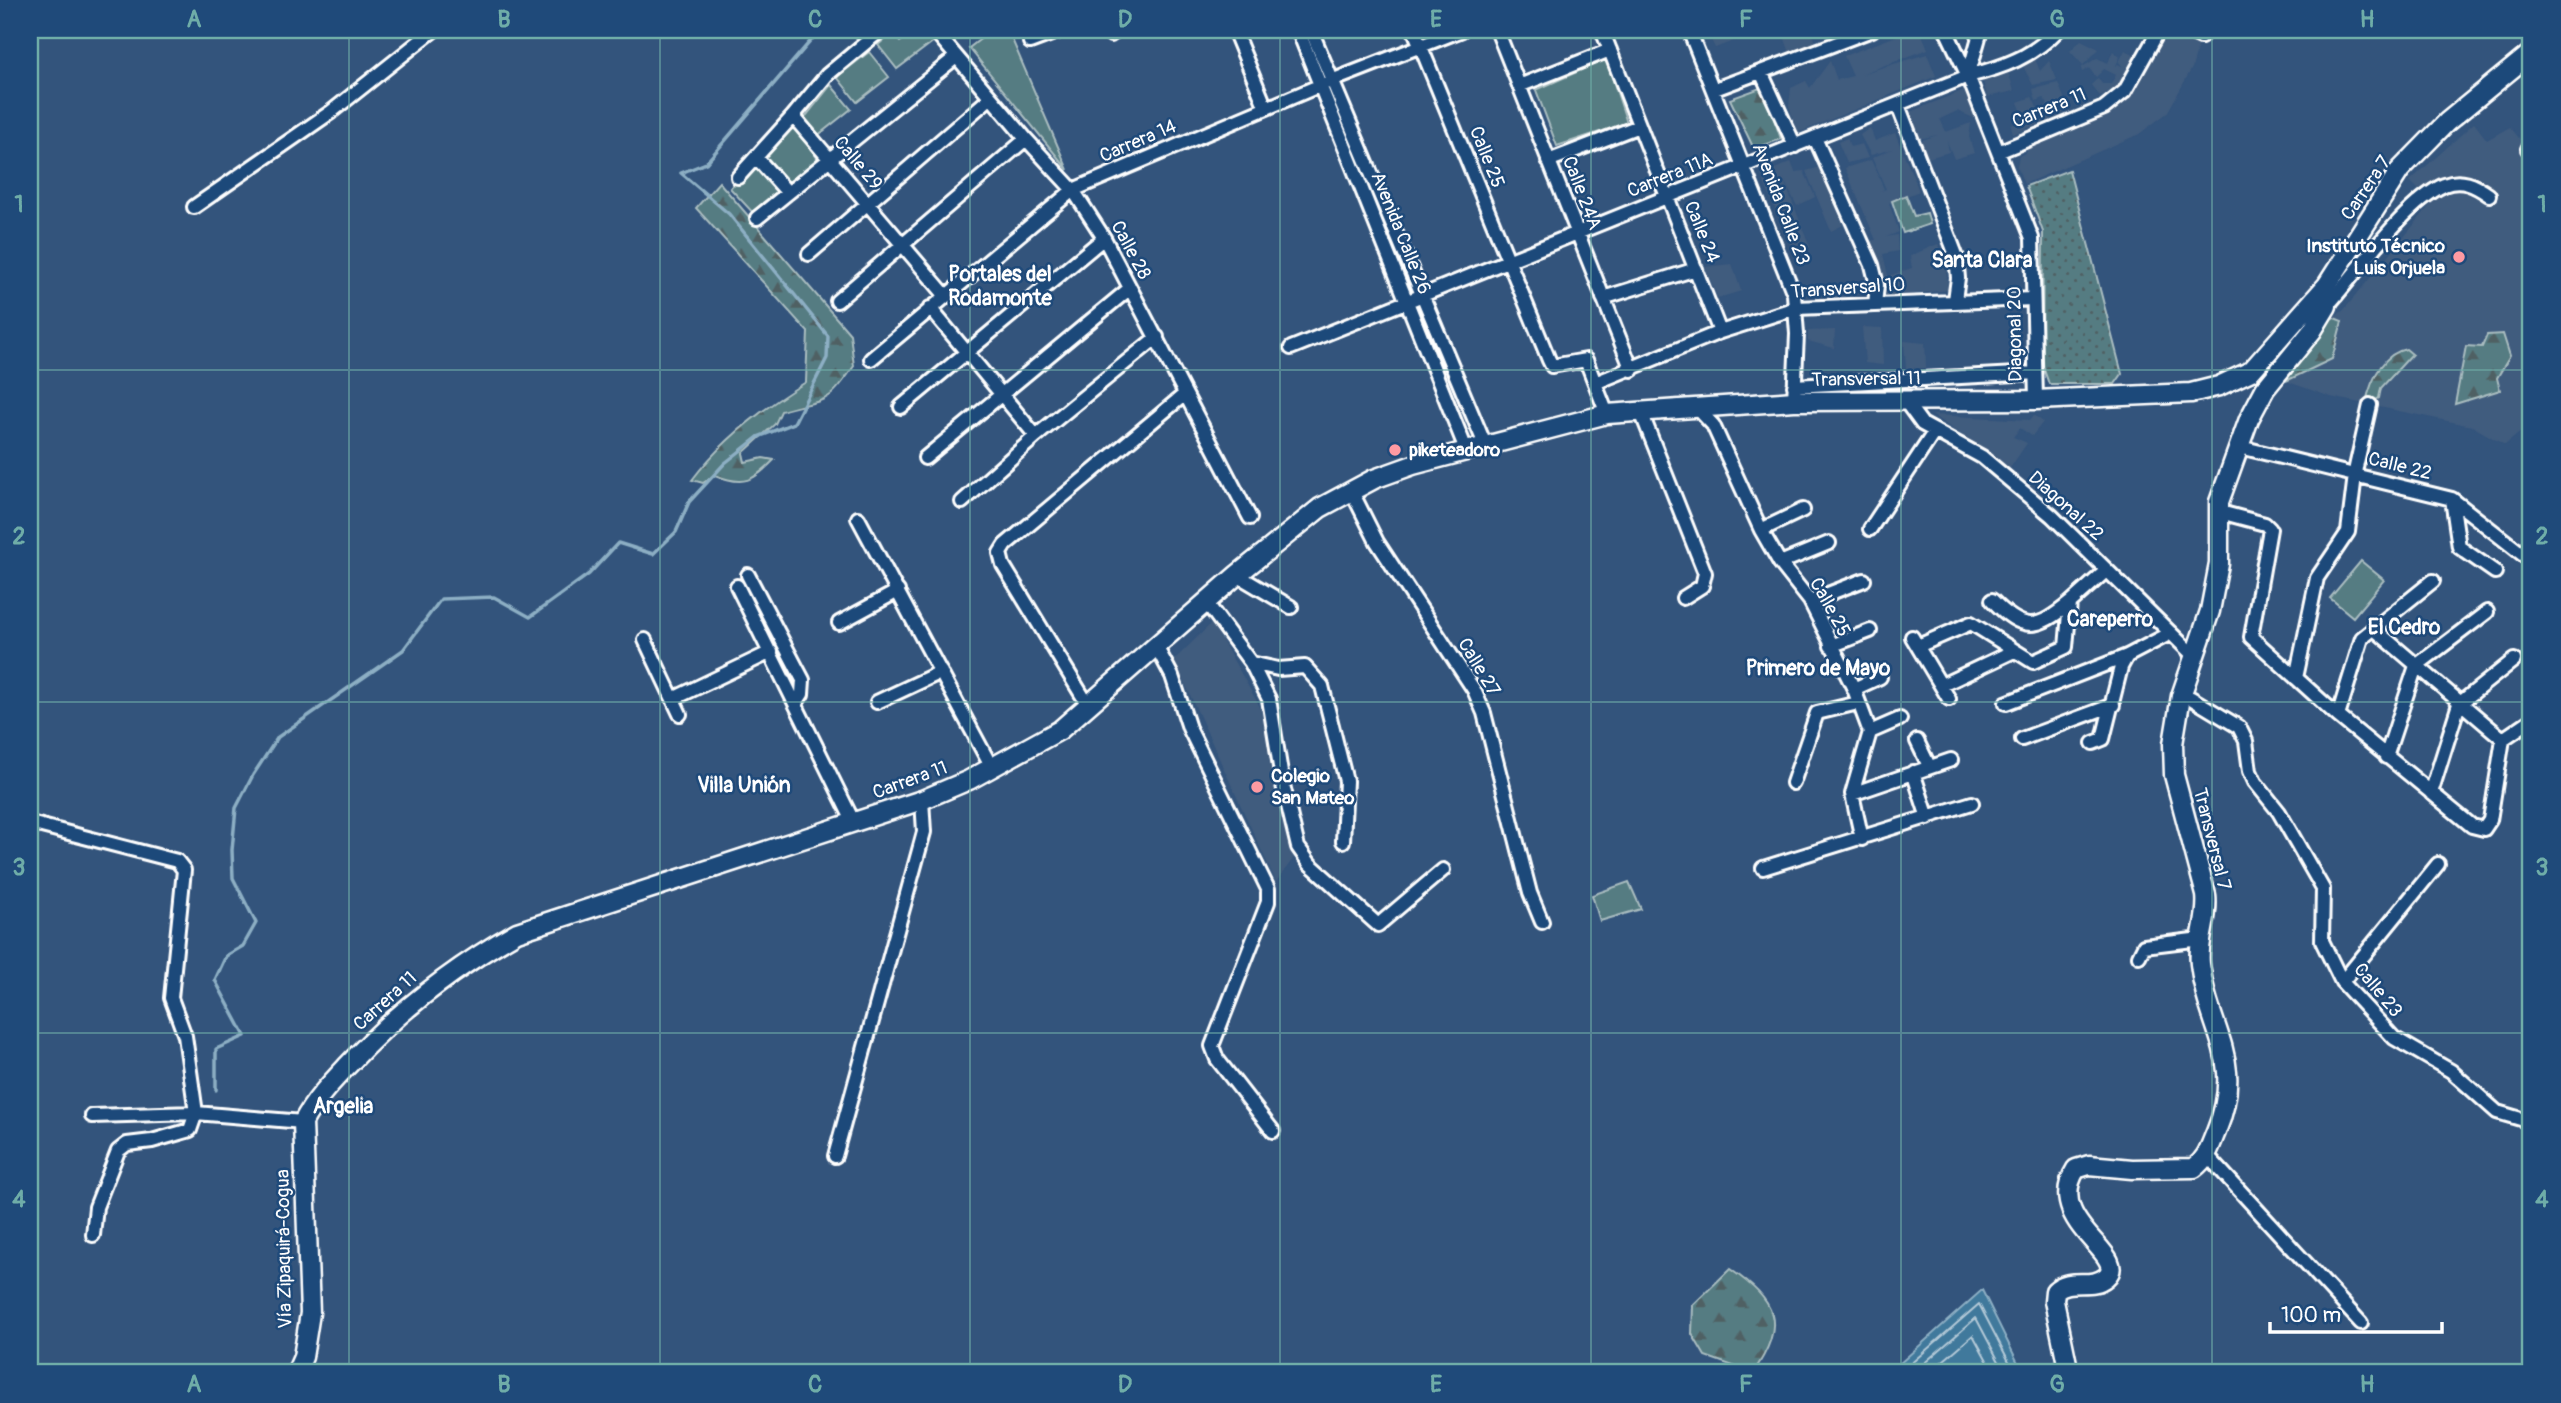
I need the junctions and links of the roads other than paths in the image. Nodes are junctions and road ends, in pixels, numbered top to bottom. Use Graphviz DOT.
graph roads {
  1 [pos="434,30"];
  2 [pos="881,30"];
  3 [pos="934,30"];
  4 [pos="1062,30"];
  5 [pos="1234,30"];
  6 [pos="1298,30"];
  7 [pos="1311,30"];
  8 [pos="1414,30"];
  9 [pos="1462,30"];
  10 [pos="1497,30"];
  11 [pos="1602,30"];
  12 [pos="1689,30"];
  13 [pos="1872,30"];
  14 [pos="1946,30"];
  15 [pos="1981,30"];
  16 [pos="2057,30"];
  17 [pos="2159,30"];
  18 [pos="2186,30"];
  19 [pos="2201,37"];
  20 [pos="1030,42"];
  21 [pos="1420,46"];
  22 [pos="1610,50"];
  23 [pos="2531,53"];
  24 [pos="956,57"];
  25 [pos="1761,72"];
  26 [pos="1968,76"];
  27 [pos="1326,82"];
  28 [pos="1519,86"];
  29 [pos="1715,89"];
  30 [pos="990,97"];
  31 [pos="1898,105"];
  32 [pos="1266,108"];
  33 [pos="793,116"];
  34 [pos="1639,126"];
  35 [pos="1815,138"];
  36 [pos="1026,139"];
  37 [pos="1795,146"];
  38 [pos="1998,152"];
  39 [pos="756,157"];
  40 [pos="831,160"];
  41 [pos="1548,161"];
  42 [pos="1745,166"];
  43 [pos="738,177"];
  44 [pos="1073,190"];
  45 [pos="788,193"];
  46 [pos="2489,195"];
  47 [pos="1667,197"];
  48 [pos="867,204"];
  49 [pos="194,207"];
  50 [pos="757,218"];
  51 [pos="1576,234"];
  52 [pos="1104,238"];
  53 [pos="901,244"];
  54 [pos="809,254"];
  55 [pos="1509,261"];
  56 [pos="1696,269"];
  57 [pos="2327,285"];
  58 [pos="1129,289"];
  59 [pos="946,296"];
  60 [pos="1421,296"];
  61 [pos="1603,298"];
  62 [pos="2033,299"];
  63 [pos="1955,300"];
  64 [pos="837,301"];
  65 [pos="1408,301"];
  66 [pos="1875,305"];
  67 [pos="2327,306"];
  68 [pos="930,308"];
  69 [pos="1796,308"];
  70 [pos="1720,332"];
  71 [pos="1157,337"];
  72 [pos="1292,348"];
  73 [pos="966,354"];
  74 [pos="871,359"];
  75 [pos="1632,370"];
  76 [pos="2035,373"];
  77 [pos="1595,383"];
  78 [pos="2219,386"];
  79 [pos="1000,394"];
  80 [pos="1185,394"];
  81 [pos="1794,394"];
  82 [pos="1903,398"];
  83 [pos="2036,400"];
  84 [pos="2370,405"];
  85 [pos="901,407"];
  86 [pos="1697,408"];
  87 [pos="1641,412"];
  88 [pos="1607,414"];
  89 [pos="1935,431"];
  90 [pos="1036,436"];
  91 [pos="1516,440"];
  92 [pos="1486,447"];
  93 [pos="2240,447"];
  94 [pos="1466,452"];
  95 [pos="925,458"];
  96 [pos="2357,475"];
  97 [pos="1351,490"];
  98 [pos="2452,499"];
  99 [pos="962,502"];
  100 [pos="1803,510"];
  101 [pos="2220,512"];
  102 [pos="858,518"];
  103 [pos="1250,518"];
  104 [pos="1870,529"];
  105 [pos="1761,530"];
  106 [pos="1829,543"];
  107 [pos="2531,561"];
  108 [pos="1780,563"];
  109 [pos="2107,570"];
  110 [pos="2495,572"];
  111 [pos="748,575"];
  112 [pos="1237,575"];
  113 [pos="1864,580"];
  114 [pos="2433,581"];
  115 [pos="737,586"];
  116 [pos="898,592"];
  117 [pos="1683,598"];
  118 [pos="1992,600"];
  119 [pos="1810,601"];
  120 [pos="1206,602"];
  121 [pos="2070,603"];
  122 [pos="1291,607"];
  123 [pos="2487,612"];
  124 [pos="839,623"];
  125 [pos="2373,628"];
  126 [pos="1870,631"];
  127 [pos="2172,633"];
  128 [pos="645,640"];
  129 [pos="1156,646"];
  130 [pos="1830,646"];
  131 [pos="2014,651"];
  132 [pos="771,652"];
  133 [pos="2193,655"];
  134 [pos="2127,656"];
  135 [pos="2514,660"];
  136 [pos="1251,663"];
  137 [pos="2416,666"];
  138 [pos="941,672"];
  139 [pos="1880,677"];
  140 [pos="2296,678"];
  141 [pos="1942,685"];
  142 [pos="1854,689"];
  143 [pos="2180,696"];
  144 [pos="673,699"];
  145 [pos="1949,699"];
  146 [pos="877,702"];
  147 [pos="796,703"];
  148 [pos="1858,703"];
  149 [pos="2006,703"];
  150 [pos="2459,704"];
  151 [pos="1088,705"];
  152 [pos="2113,705"];
  153 [pos="680,714"];
  154 [pos="2338,716"];
  155 [pos="1899,719"];
  156 [pos="2531,720"];
  157 [pos="1870,732"];
  158 [pos="2022,739"];
  159 [pos="2503,739"];
  160 [pos="1917,741"];
  161 [pos="2094,743"];
  162 [pos="2386,757"];
  163 [pos="1951,760"];
  164 [pos="1929,766"];
  165 [pos="992,768"];
  166 [pos="1913,772"];
  167 [pos="1793,783"];
  168 [pos="2431,793"];
  169 [pos="1852,794"];
  170 [pos="922,800"];
  171 [pos="1972,803"];
  172 [pos="1928,817"];
  173 [pos="30,823"];
  174 [pos="854,823"];
  175 [pos="1862,839"];
  176 [pos="1343,841"];
  177 [pos="2438,864"];
  178 [pos="1763,868"];
  179 [pos="1443,870"];
  180 [pos="1542,922"];
  181 [pos="2201,939"];
  182 [pos="2139,956"];
  183 [pos="2342,982"];
  184 [pos="196,1113"];
  185 [pos="92,1116"];
  186 [pos="303,1122"];
  187 [pos="2531,1122"];
  188 [pos="1273,1131"];
  189 [pos="2207,1155"];
  190 [pos="835,1156"];
  191 [pos="93,1235"];
  192 [pos="2361,1323"];
  193 [pos="297,1372"];
  194 [pos="2069,1373"];
  1 -- 49 [label="street"];
  2 -- 33 [label="street"];
  3 -- 24 [label="street, Calle 28"];
  4 -- 20 [label="street"];
  5 -- 32 [label="street"];
  6 -- 27 [label="street, Avenida Calle 26"];
  7 -- 27 [label="street, Avenida Calle 26"];
  8 -- 21 [label="street, Calle 25"];
  9 -- 21 [label="street, Carrera 14"];
  10 -- 28 [label="street, Calle 24A"];
  11 -- 22 [label="street, Calle 24"];
  12 -- 29 [label="street, Avenida Calle 23"];
  13 -- 25 [label="street"];
  14 -- 26 [label="street, Diagonal 20"];
  15 -- 26 [label="street"];
  16 -- 26 [label="street, Carrera 11A"];
  17 -- 38 [label="street, Carrera 11"];
  18 -- 19 [label="street"];
  21 -- 27 [label="street, Carrera 14"];
  21 -- 55 [label="street, Calle 25"];
  22 -- 28 [label="street"];
  22 -- 34 [label="street, Calle 24"];
  23 -- 57 [label="street, Carrera 7"];
  24 -- 30 [label="street, Calle 28"];
  24 -- 40 [label="street"];
  25 -- 29 [label="street"];
  25 -- 37 [label="street"];
  26 -- 31 [label="street, Carrera 11A"];
  26 -- 38 [label="street, Diagonal 20"];
  27 -- 32 [label="street, Carrera 14"];
  27 -- 60 [label="street, Avenida Calle 26"];
  27 -- 65 [label="street, Avenida Calle 26"];
  28 -- 41 [label="street, Calle 24A"];
  29 -- 42 [label="street, Avenida Calle 23"];
  30 -- 36 [label="street, Calle 28"];
  30 -- 48 [label="street"];
  31 -- 35 [label="street, Carrera 11A"];
  31 -- 63 [label="street"];
  32 -- 44 [label="street, Carrera 14"];
  33 -- 39 [label="street"];
  33 -- 40 [label="street, Calle 29"];
  34 -- 41 [label="street"];
  34 -- 47 [label="street, Calle 24"];
  35 -- 37 [label="street, Carrera 11A"];
  35 -- 66 [label="street"];
  36 -- 44 [label="street, Calle 28"];
  36 -- 53 [label="street"];
  37 -- 42 [label="street, Carrera 11A"];
  38 -- 62 [label="street, Diagonal 20"];
  39 -- 43 [label="street"];
  39 -- 45 [label="street"];
  40 -- 45 [label="street"];
  40 -- 48 [label="street, Calle 29"];
  41 -- 51 [label="street, Calle 24A"];
  42 -- 47 [label="street, Carrera 11A"];
  42 -- 69 [label="street, Avenida Calle 23"];
  44 -- 52 [label="street, Calle 28"];
  44 -- 59 [label="street, Carrera 14"];
  45 -- 50 [label="street"];
  46 -- 67 [label="street"];
  47 -- 51 [label="street, Carrera 11A"];
  47 -- 56 [label="street, Calle 24"];
  48 -- 53 [label="street, Calle 29"];
  48 -- 54 [label="street"];
  51 -- 55 [label="street, Carrera 11A"];
  51 -- 61 [label="street, Calle 24A"];
  52 -- 58 [label="street, Calle 28"];
  52 -- 73 [label="street"];
  53 -- 59 [label="street, Calle 29"];
  53 -- 64 [label="street"];
  55 -- 60 [label="street, Carrera 11A"];
  55 -- 77 [label="street, Calle 25"];
  56 -- 61 [label="street"];
  56 -- 70 [label="street, Calle 24"];
  57 -- 67 [label="street"];
  57 -- 78 [label="street, Carrera 7"];
  58 -- 71 [label="street, Calle 28"];
  58 -- 79 [label="street"];
  59 -- 68 [label="street, Carrera 14"];
  60 -- 65 [label="street, Carrera 11A"];
  60 -- 92 [label="street, Avenida Calle 26"];
  61 -- 75 [label="street, Calle 24A"];
  62 -- 63 [label="street, Transversal 10"];
  62 -- 76 [label="street, Diagonal 20"];
  63 -- 66 [label="street, Transversal 10"];
  65 -- 72 [label="street, Carrera 11A"];
  65 -- 94 [label="street, Avenida Calle 26"];
  66 -- 69 [label="street, Transversal 10"];
  67 -- 93 [label="street, Transversal 7"];
  68 -- 73 [label="street"];
  68 -- 74 [label="street, Carrera 14"];
  69 -- 70 [label="street, Transversal 10"];
  69 -- 81 [label="street, Avenida Calle 23"];
  70 -- 75 [label="street, Transversal 10"];
  71 -- 80 [label="street, Calle 28"];
  71 -- 90 [label="street"];
  73 -- 79 [label="street"];
  73 -- 85 [label="street"];
  75 -- 77 [label="street, Transversal 10"];
  76 -- 81 [label="street"];
  76 -- 83 [label="street, Diagonal 20"];
  77 -- 88 [label="street, Calle 25"];
  78 -- 83 [label="street, Transversal 11"];
  79 -- 90 [label="street"];
  79 -- 95 [label="street"];
  80 -- 103 [label="street, Calle 28"];
  80 -- 151 [label="street"];
  81 -- 82 [label="street, Transversal 11"];
  81 -- 86 [label="street, Transversal 11"];
  82 -- 83 [label="street, Transversal 11"];
  82 -- 89 [label="street, Diagonal 22"];
  84 -- 96 [label="street"];
  86 -- 87 [label="street, Transversal 11"];
  86 -- 105 [label="street, Calle 25"];
  87 -- 88 [label="street, Transversal 11"];
  87 -- 117 [label="street"];
  88 -- 91 [label="street, Transversal 11"];
  89 -- 104 [label="street"];
  89 -- 109 [label="street, Diagonal 22"];
  90 -- 99 [label="street"];
  91 -- 92 [label="street, Carrera 11"];
  92 -- 94 [label="street, Carrera 11"];
  93 -- 96 [label="street, Calle 22"];
  93 -- 101 [label="street, Transversal 7"];
  94 -- 97 [label="street, Carrera 11"];
  96 -- 98 [label="street, Calle 22"];
  96 -- 140 [label="street"];
  97 -- 112 [label="street, Carrera 11"];
  97 -- 180 [label="street, Calle 27"];
  98 -- 107 [label="street, Calle 22"];
  98 -- 110 [label="street"];
  100 -- 105 [label="street"];
  101 -- 133 [label="street, Transversal 7"];
  101 -- 140 [label="street"];
  102 -- 116 [label="street"];
  105 -- 108 [label="street, Calle 25"];
  106 -- 108 [label="street"];
  108 -- 119 [label="street, Calle 25"];
  109 -- 121 [label="street"];
  109 -- 127 [label="street, Diagonal 22"];
  111 -- 147 [label="street"];
  112 -- 120 [label="street, Carrera 11"];
  112 -- 122 [label="street"];
  113 -- 119 [label="street"];
  114 -- 125 [label="street"];
  115 -- 132 [label="street"];
  116 -- 124 [label="street"];
  116 -- 138 [label="street"];
  118 -- 121 [label="street"];
  119 -- 130 [label="street, Calle 25"];
  120 -- 129 [label="street, Carrera 11"];
  120 -- 136 [label="street"];
  121 -- 131 [label="street"];
  123 -- 137 [label="street"];
  125 -- 137 [label="street"];
  125 -- 154 [label="street"];
  126 -- 130 [label="street"];
  127 -- 133 [label="street, Diagonal 22"];
  127 -- 134 [label="street"];
  128 -- 144 [label="street"];
  129 -- 151 [label="street, Carrera 11"];
  129 -- 188 [label="street"];
  130 -- 142 [label="street, Calle 25"];
  131 -- 141 [label="street"];
  131 -- 141 [label="street"];
  132 -- 144 [label="street"];
  132 -- 147 [label="street"];
  133 -- 143 [label="street, Transversal 7"];
  134 -- 149 [label="street"];
  134 -- 152 [label="street"];
  135 -- 150 [label="street"];
  136 -- 176 [label="street"];
  136 -- 179 [label="street"];
  137 -- 150 [label="street"];
  137 -- 162 [label="street"];
  138 -- 146 [label="street"];
  138 -- 165 [label="street"];
  139 -- 142 [label="street"];
  140 -- 154 [label="street"];
  141 -- 145 [label="street"];
  142 -- 148 [label="street, Calle 25"];
  143 -- 181 [label="street, Transversal 7"];
  143 -- 183 [label="street, Calle 23"];
  144 -- 153 [label="street"];
  147 -- 174 [label="street"];
  148 -- 157 [label="street, Calle 25"];
  148 -- 167 [label="street"];
  150 -- 159 [label="street"];
  150 -- 168 [label="street"];
  151 -- 165 [label="street, Carrera 11"];
  152 -- 158 [label="street"];
  152 -- 161 [label="street"];
  154 -- 162 [label="street"];
  155 -- 157 [label="street"];
  156 -- 159 [label="street"];
  157 -- 169 [label="street"];
  159 -- 168 [label="street"];
  160 -- 164 [label="street"];
  162 -- 168 [label="street"];
  163 -- 164 [label="street"];
  164 -- 166 [label="street"];
  165 -- 170 [label="street, Carrera 11"];
  166 -- 169 [label="street"];
  166 -- 172 [label="street"];
  169 -- 175 [label="street"];
  170 -- 174 [label="street, Carrera 11"];
  170 -- 190 [label="street"];
  171 -- 172 [label="street"];
  172 -- 175 [label="street"];
  173 -- 184 [label="street"];
  174 -- 186 [label="street, Carrera 11"];
  175 -- 178 [label="street"];
  177 -- 183 [label="street"];
  181 -- 182 [label="street"];
  181 -- 189 [label="street, Transversal 7"];
  183 -- 187 [label="street, Calle 23"];
  184 -- 185 [label="street"];
  184 -- 186 [label="street"];
  184 -- 191 [label="street"];
  186 -- 193 [label="street, Vía Zipaquirá-Cogua"];
  189 -- 192 [label="street"];
  189 -- 194 [label="street"];
}
